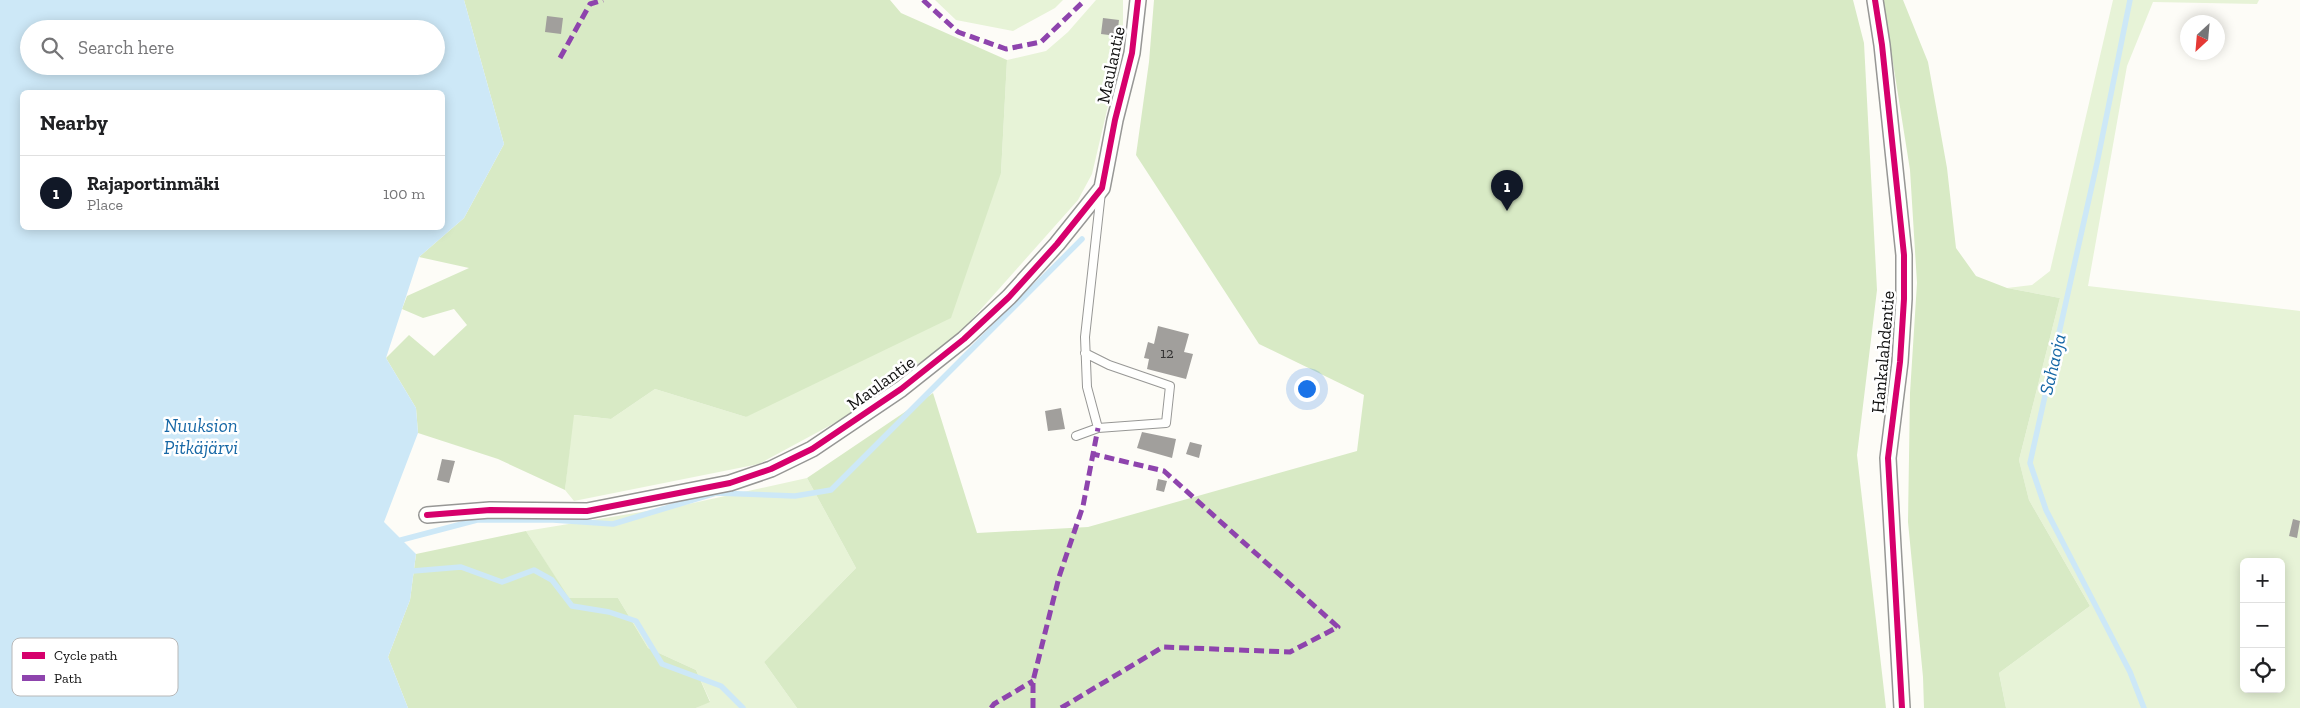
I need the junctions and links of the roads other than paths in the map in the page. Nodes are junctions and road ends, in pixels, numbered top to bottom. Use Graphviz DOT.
graph roads {
  1 [pos="1138,0"];
  2 [pos="1874,0"];
  3 [pos="1102,188"];
  4 [pos="1086,353"];
  5 [pos="1098,428"];
  6 [pos="1076,436"];
  7 [pos="428,515"];
  8 [pos="1902,708"];
  1 -- 3 [label="street, Maulantie"];
  2 -- 8 [label="street, Hankalahdentie"];
  3 -- 4 [label="lane, Maulantie"];
  3 -- 7 [label="street, Maulantie"];
  4 -- 5 [label="lane, Maulantie"];
  4 -- 5 [label="lane"];
  5 -- 6 [label="lane"];
}
